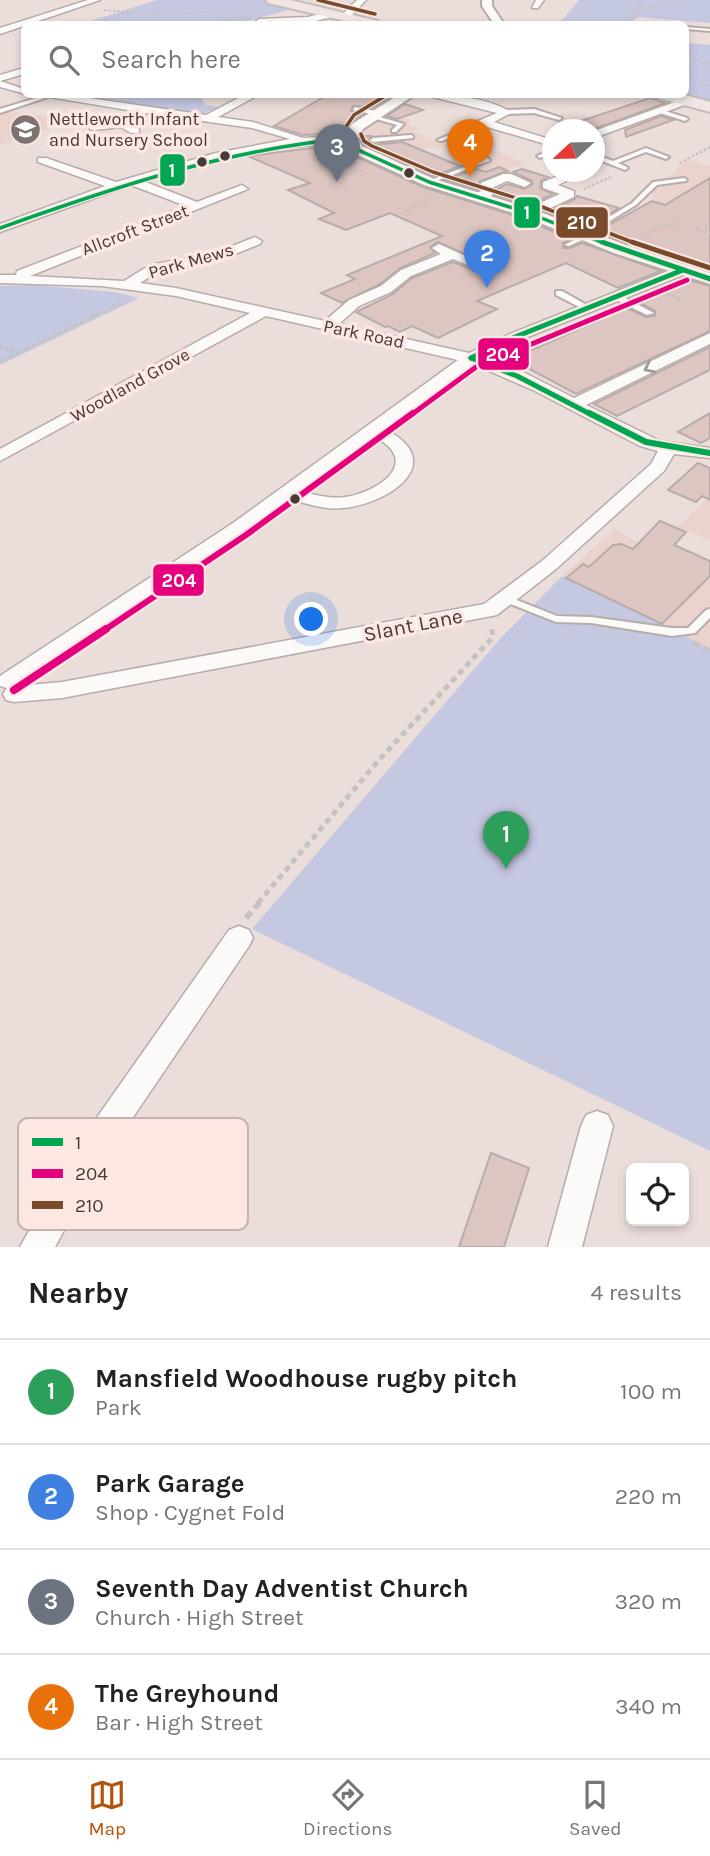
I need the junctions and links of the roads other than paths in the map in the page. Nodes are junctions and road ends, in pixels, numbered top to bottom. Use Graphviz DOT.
graph roads {
  1 [pos="96,0"];
  2 [pos="362,0"];
  3 [pos="487,0"];
  4 [pos="274,4"];
  5 [pos="328,15"];
  6 [pos="0,17"];
  7 [pos="344,19"];
  8 [pos="33,21"];
  9 [pos="284,21"];
  10 [pos="356,21"];
  11 [pos="497,21"];
  12 [pos="21,22"];
  13 [pos="21,25"];
  14 [pos="689,27"];
  15 [pos="710,30"];
  16 [pos="0,31"];
  17 [pos="21,72"];
  18 [pos="0,78"];
  19 [pos="0,84"];
  20 [pos="21,91"];
  21 [pos="34,98"];
  22 [pos="64,98"];
  23 [pos="247,98"];
  24 [pos="403,98"];
  25 [pos="444,98"];
  26 [pos="660,103"];
  27 [pos="710,107"];
  28 [pos="144,109"];
  29 [pos="355,109"];
  30 [pos="0,111"];
  31 [pos="505,112"];
  32 [pos="374,115"];
  33 [pos="208,118"];
  34 [pos="559,118"];
  35 [pos="685,119"];
  36 [pos="486,123"];
  37 [pos="123,124"];
  38 [pos="94,127"];
  39 [pos="605,130"];
  40 [pos="135,131"];
  41 [pos="394,131"];
  42 [pos="463,131"];
  43 [pos="411,137"];
  44 [pos="303,140"];
  45 [pos="356,140"];
  46 [pos="373,140"];
  47 [pos="440,140"];
  48 [pos="542,140"];
  49 [pos="666,157"];
  50 [pos="42,160"];
  51 [pos="488,160"];
  52 [pos="605,160"];
  53 [pos="613,163"];
  54 [pos="625,168"];
  55 [pos="684,180"];
  56 [pos="134,182"];
  57 [pos="429,182"];
  58 [pos="556,182"];
  59 [pos="525,183"];
  60 [pos="118,187"];
  61 [pos="242,189"];
  62 [pos="478,197"];
  63 [pos="197,206"];
  64 [pos="535,210"];
  65 [pos="0,228"];
  66 [pos="587,234"];
  67 [pos="255,241"];
  68 [pos="567,245"];
  69 [pos="435,247"];
  70 [pos="453,254"];
  71 [pos="483,267"];
  72 [pos="683,270"];
  73 [pos="5,279"];
  74 [pos="710,279"];
  75 [pos="128,285"];
  76 [pos="559,293"];
  77 [pos="617,297"];
  78 [pos="588,308"];
  79 [pos="261,313"];
  80 [pos="650,313"];
  81 [pos="328,326"];
  82 [pos="710,338"];
  83 [pos="471,358"];
  84 [pos="575,404"];
  85 [pos="375,430"];
  86 [pos="669,449"];
  87 [pos="709,451"];
  88 [pos="0,456"];
  89 [pos="288,493"];
  90 [pos="499,605"];
  91 [pos="710,612"];
  92 [pos="5,690"];
  93 [pos="239,939"];
  94 [pos="115,1118"];
  95 [pos="597,1126"];
  96 [pos="46,1230"];
  97 [pos="37,1247"];
  98 [pos="565,1247"];
  1 -- 8 [label="street"];
  2 -- 7 [label="street"];
  3 -- 11 [label="street"];
  4 -- 5 [label="main road"];
  5 -- 7 [label="main road"];
  5 -- 9 [label="street"];
  6 -- 12 [label="street"];
  7 -- 10 [label="main road"];
  13 -- 16 [label="street"];
  14 -- 15 [label="lane"];
  17 -- 18 [label="street"];
  19 -- 20 [label="street"];
  21 -- 30 [label="lane"];
  22 -- 28 [label="street"];
  23 -- 33 [label="street"];
  24 -- 32 [label="street"];
  25 -- 31 [label="street"];
  26 -- 27 [label="main road"];
  26 -- 35 [label="lane"];
  26 -- 39 [label="street"];
  28 -- 33 [label="street"];
  28 -- 37 [label="street"];
  29 -- 32 [label="lane"];
  31 -- 34 [label="lane"];
  31 -- 36 [label="street"];
  32 -- 41 [label="lane"];
  32 -- 45 [label="street"];
  33 -- 44 [label="street"];
  36 -- 42 [label="street"];
  36 -- 48 [label="street"];
  37 -- 38 [label="street"];
  37 -- 40 [label="street"];
  42 -- 47 [label="lane"];
  43 -- 46 [label="lane"];
  44 -- 45 [label="street"];
  44 -- 56 [label="street"];
  45 -- 57 [label="street"];
  49 -- 53 [label="lane"];
  50 -- 60 [label="street"];
  51 -- 57 [label="lane"];
  52 -- 53 [label="lane"];
  53 -- 54 [label="lane"];
  55 -- 66 [label="lane"];
  56 -- 60 [label="street"];
  56 -- 63 [label="street, Allcroft Street"];
  57 -- 62 [label="street"];
  58 -- 64 [label="street"];
  59 -- 62 [label="street"];
  60 -- 65 [label="street"];
  61 -- 63 [label="street"];
  62 -- 64 [label="street"];
  63 -- 73 [label="street, Allcroft Street"];
  64 -- 66 [label="street"];
  66 -- 68 [label="lane"];
  66 -- 72 [label="street"];
  67 -- 75 [label="street, Park Mews"];
  69 -- 70 [label="street"];
  70 -- 71 [label="street"];
  70 -- 81 [label="street"];
  72 -- 74 [label="street"];
  72 -- 77 [label="street"];
  73 -- 75 [label="street, Park Road"];
  75 -- 79 [label="street, Park Road"];
  76 -- 78 [label="lane"];
  77 -- 78 [label="street"];
  77 -- 80 [label="lane"];
  78 -- 83 [label="street"];
  79 -- 81 [label="street, Park Road"];
  79 -- 88 [label="street, Woodland Grove"];
  81 -- 83 [label="street, Park Road"];
  82 -- 84 [label="street, one-way"];
  83 -- 84 [label="street, Park Road"];
  83 -- 85 [label="street"];
  84 -- 86 [label="street, Park Road"];
  85 -- 89 [label="street"];
  85 -- 89 [label="street"];
  86 -- 87 [label="street, Park Road"];
  86 -- 90 [label="street, Slant Lane"];
  89 -- 92 [label="street"];
  90 -- 91 [label="lane"];
  90 -- 92 [label="street, Slant Lane"];
  93 -- 94 [label="street"];
  95 -- 98 [label="street"];
  96 -- 97 [label="street"];
}
